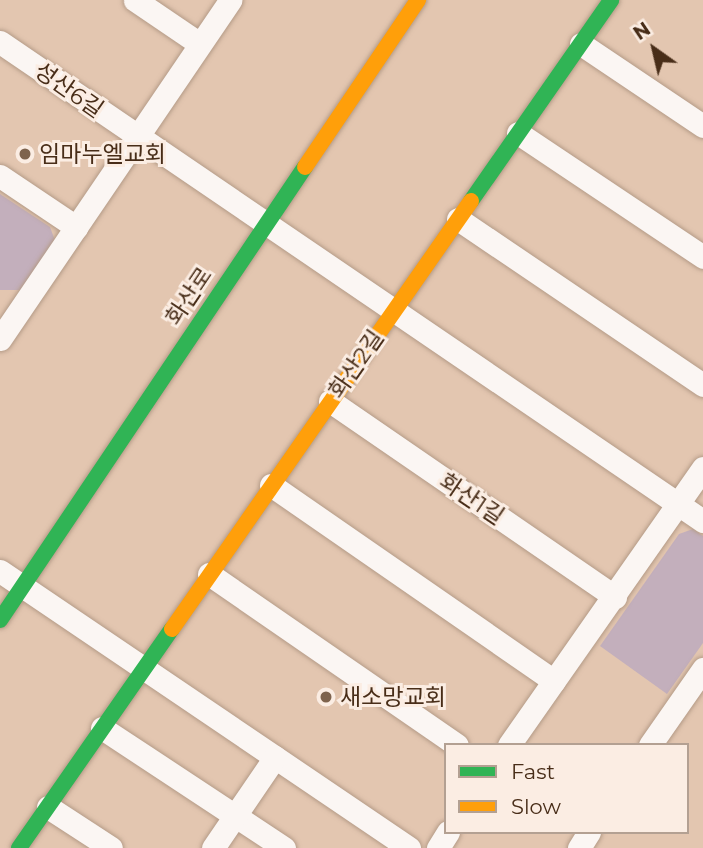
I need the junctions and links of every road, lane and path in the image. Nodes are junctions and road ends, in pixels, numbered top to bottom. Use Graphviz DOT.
graph roads {
  1 [pos="135,0"];
  2 [pos="230,0"];
  3 [pos="418,0"];
  4 [pos="611,0"];
  5 [pos="0,42"];
  6 [pos="200,44"];
  7 [pos="580,44"];
  8 [pos="703,126"];
  9 [pos="518,132"];
  10 [pos="137,137"];
  11 [pos="0,176"];
  12 [pos="457,219"];
  13 [pos="265,222"];
  14 [pos="76,228"];
  15 [pos="703,257"];
  16 [pos="8,310"];
  17 [pos="394,310"];
  18 [pos="0,339"];
  19 [pos="703,384"];
  20 [pos="330,401"];
  21 [pos="703,468"];
  22 [pos="271,485"];
  23 [pos="679,505"];
  24 [pos="703,521"];
  25 [pos="0,571"];
  26 [pos="209,574"];
  27 [pos="23,587"];
  28 [pos="615,597"];
  29 [pos="0,620"];
  30 [pos="144,667"];
  31 [pos="703,669"];
  32 [pos="554,681"];
  33 [pos="102,728"];
  34 [pos="454,743"];
  35 [pos="510,743"];
  36 [pos="651,743"];
  37 [pos="275,757"];
  38 [pos="48,807"];
  39 [pos="235,816"];
  40 [pos="19,848"];
  41 [pos="111,848"];
  42 [pos="213,848"];
  43 [pos="284,848"];
  44 [pos="409,848"];
  1 -- 6 [label="street"];
  2 -- 6 [label="street"];
  3 -- 13 [label="street, 화산로"];
  4 -- 7 [label="street, 화산2길"];
  5 -- 10 [label="street, 성산6길"];
  6 -- 10 [label="street"];
  7 -- 8 [label="street"];
  7 -- 9 [label="street, 화산2길"];
  9 -- 12 [label="street, 화산2길"];
  9 -- 15 [label="street"];
  10 -- 13 [label="street, 성산6길"];
  10 -- 14 [label="street"];
  11 -- 14 [label="street"];
  12 -- 17 [label="street, 화산2길"];
  12 -- 19 [label="street"];
  13 -- 17 [label="street, 성산6길"];
  13 -- 27 [label="street, 화산로"];
  14 -- 16 [label="street"];
  16 -- 18 [label="street"];
  17 -- 20 [label="street, 화산2길"];
  17 -- 23 [label="street"];
  20 -- 22 [label="street, 화산2길"];
  20 -- 28 [label="street, 화산1길"];
  21 -- 23 [label="street"];
  22 -- 26 [label="street, 화산2길"];
  22 -- 32 [label="street"];
  23 -- 24 [label="street"];
  23 -- 28 [label="street"];
  25 -- 27 [label="street"];
  26 -- 30 [label="street, 화산2길"];
  26 -- 34 [label="street"];
  27 -- 29 [label="street, 화산로"];
  27 -- 30 [label="street"];
  28 -- 32 [label="street"];
  30 -- 33 [label="street, 화산2길"];
  30 -- 37 [label="street"];
  31 -- 36 [label="street"];
  32 -- 35 [label="street"];
  33 -- 38 [label="street, 화산2길"];
  33 -- 39 [label="street"];
  37 -- 39 [label="street"];
  37 -- 44 [label="street"];
  38 -- 40 [label="street, 화산2길"];
  38 -- 41 [label="street"];
  39 -- 42 [label="street"];
  39 -- 43 [label="street"];
}
